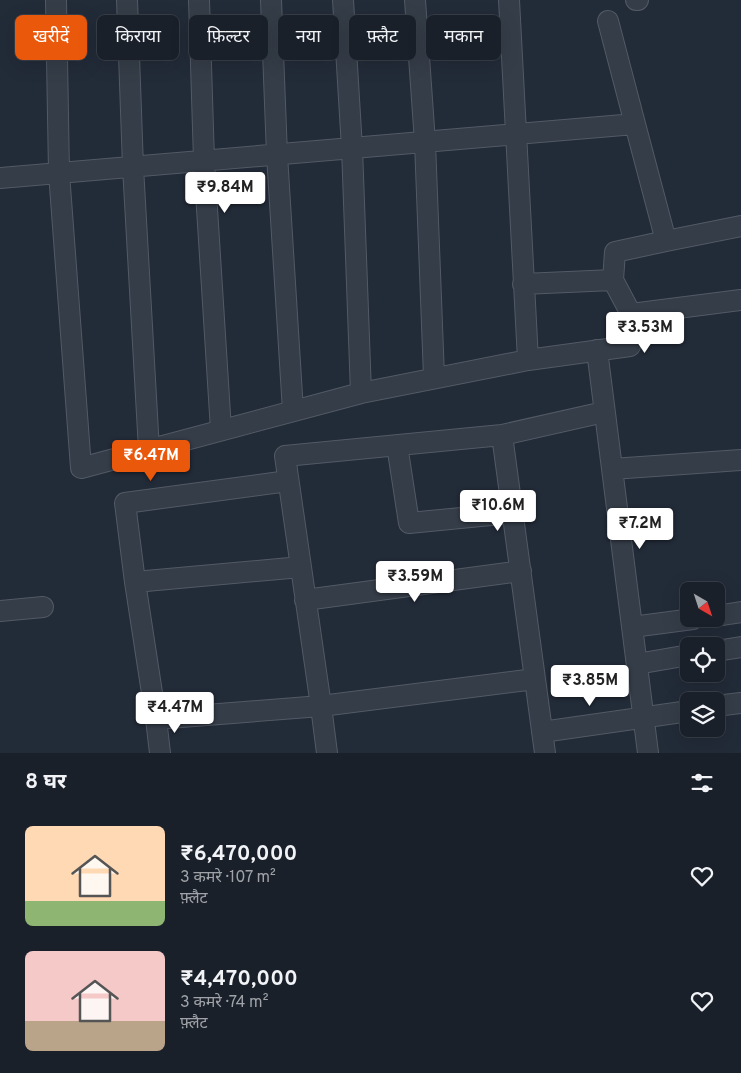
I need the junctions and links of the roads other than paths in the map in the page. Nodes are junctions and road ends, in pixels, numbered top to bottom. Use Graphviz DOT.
graph roads {
  1 [pos="56,0"];
  2 [pos="127,0"];
  3 [pos="199,0"];
  4 [pos="271,0"];
  5 [pos="343,0"];
  6 [pos="414,0"];
  7 [pos="509,0"];
  8 [pos="608,21"];
  9 [pos="635,124"];
  10 [pos="515,135"];
  11 [pos="425,142"];
  12 [pos="352,148"];
  13 [pos="277,155"];
  14 [pos="204,161"];
  15 [pos="133,167"];
  16 [pos="59,173"];
  17 [pos="0,178"];
  18 [pos="741,226"];
  19 [pos="666,241"];
  20 [pos="613,280"];
  21 [pos="523,284"];
  22 [pos="741,300"];
  23 [pos="631,314"];
  24 [pos="597,350"];
  25 [pos="528,360"];
  26 [pos="434,377"];
  27 [pos="361,393"];
  28 [pos="293,411"];
  29 [pos="604,412"];
  30 [pos="221,430"];
  31 [pos="502,435"];
  32 [pos="397,445"];
  33 [pos="149,450"];
  34 [pos="741,460"];
  35 [pos="612,469"];
  36 [pos="288,481"];
  37 [pos="513,513"];
  38 [pos="301,567"];
  39 [pos="521,571"];
  40 [pos="136,582"];
  41 [pos="305,600"];
  42 [pos="43,607"];
  43 [pos="0,611"];
  44 [pos="741,612"];
  45 [pos="725,615"];
  46 [pos="680,621"];
  47 [pos="632,627"];
  48 [pos="741,646"];
  49 [pos="725,649"];
  50 [pos="680,657"];
  51 [pos="637,664"];
  52 [pos="535,679"];
  53 [pos="741,703"];
  54 [pos="725,705"];
  55 [pos="321,706"];
  56 [pos="680,712"];
  57 [pos="644,718"];
  58 [pos="156,719"];
  59 [pos="542,732"];
  60 [pos="156,753"];
  61 [pos="327,753"];
  62 [pos="545,753"];
  63 [pos="648,753"];
  1 -- 16 [label="street"];
  2 -- 15 [label="street"];
  3 -- 14 [label="street"];
  4 -- 13 [label="street"];
  5 -- 12 [label="street"];
  6 -- 11 [label="street"];
  7 -- 10 [label="street"];
  8 -- 9 [label="street"];
  9 -- 10 [label="street"];
  9 -- 19 [label="street"];
  10 -- 11 [label="street"];
  10 -- 21 [label="street"];
  11 -- 12 [label="street"];
  11 -- 26 [label="street"];
  12 -- 13 [label="street"];
  12 -- 27 [label="street"];
  13 -- 14 [label="street"];
  13 -- 28 [label="street"];
  14 -- 15 [label="street"];
  14 -- 30 [label="street"];
  15 -- 16 [label="street"];
  15 -- 33 [label="street"];
  16 -- 17 [label="street"];
  16 -- 33 [label="street"];
  18 -- 19 [label="street"];
  19 -- 20 [label="street"];
  20 -- 21 [label="street"];
  20 -- 23 [label="street"];
  21 -- 25 [label="street"];
  22 -- 23 [label="street"];
  23 -- 24 [label="street"];
  24 -- 25 [label="street"];
  24 -- 29 [label="street"];
  25 -- 26 [label="street"];
  26 -- 27 [label="street"];
  27 -- 28 [label="street"];
  28 -- 30 [label="street"];
  29 -- 31 [label="street"];
  29 -- 35 [label="street"];
  30 -- 33 [label="street"];
  31 -- 32 [label="street"];
  31 -- 37 [label="street"];
  32 -- 36 [label="street"];
  32 -- 37 [label="street"];
  34 -- 35 [label="street"];
  35 -- 47 [label="street"];
  36 -- 38 [label="street"];
  36 -- 40 [label="street"];
  37 -- 39 [label="street"];
  38 -- 40 [label="street"];
  38 -- 41 [label="street"];
  39 -- 41 [label="street"];
  39 -- 52 [label="street"];
  40 -- 58 [label="street"];
  41 -- 55 [label="street"];
  42 -- 43 [label="street"];
  44 -- 45 [label="street"];
  46 -- 47 [label="street"];
  47 -- 51 [label="street"];
  48 -- 49 [label="street"];
  50 -- 51 [label="street"];
  51 -- 57 [label="street"];
  52 -- 55 [label="street"];
  52 -- 59 [label="street"];
  53 -- 54 [label="street"];
  55 -- 58 [label="street"];
  55 -- 61 [label="street"];
  56 -- 57 [label="street"];
  57 -- 59 [label="street"];
  57 -- 63 [label="street"];
  58 -- 60 [label="street"];
  59 -- 62 [label="street"];
}
